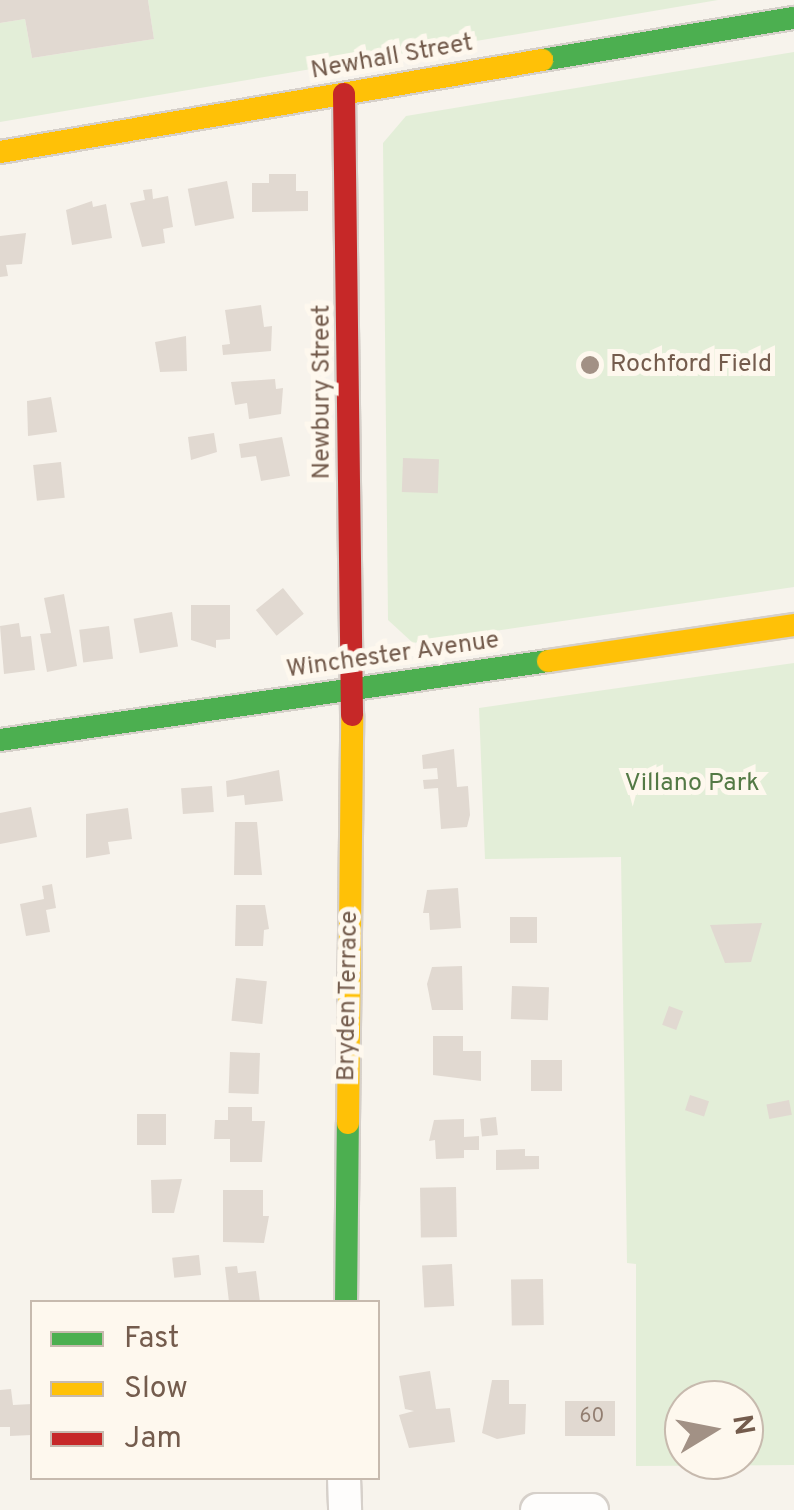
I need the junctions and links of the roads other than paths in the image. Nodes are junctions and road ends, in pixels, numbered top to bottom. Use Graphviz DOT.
graph roads {
  1 [pos="794,18"];
  2 [pos="344,94"];
  3 [pos="0,152"];
  4 [pos="794,625"];
  5 [pos="352,690"];
  6 [pos="0,740"];
  7 [pos="346,1300"];
  8 [pos="344,1480"];
  9 [pos="345,1510"];
  10 [pos="536,1510"];
  11 [pos="592,1510"];
  1 -- 2 [label="street, Newhall Street"];
  2 -- 3 [label="street, Newhall Street"];
  2 -- 5 [label="street, Newbury Street"];
  4 -- 5 [label="street, Winchester Avenue"];
  5 -- 6 [label="street, Winchester Avenue"];
  5 -- 7 [label="street, Bryden Terrace"];
  8 -- 9 [label="street"];
  10 -- 11 [label="street"];
}
